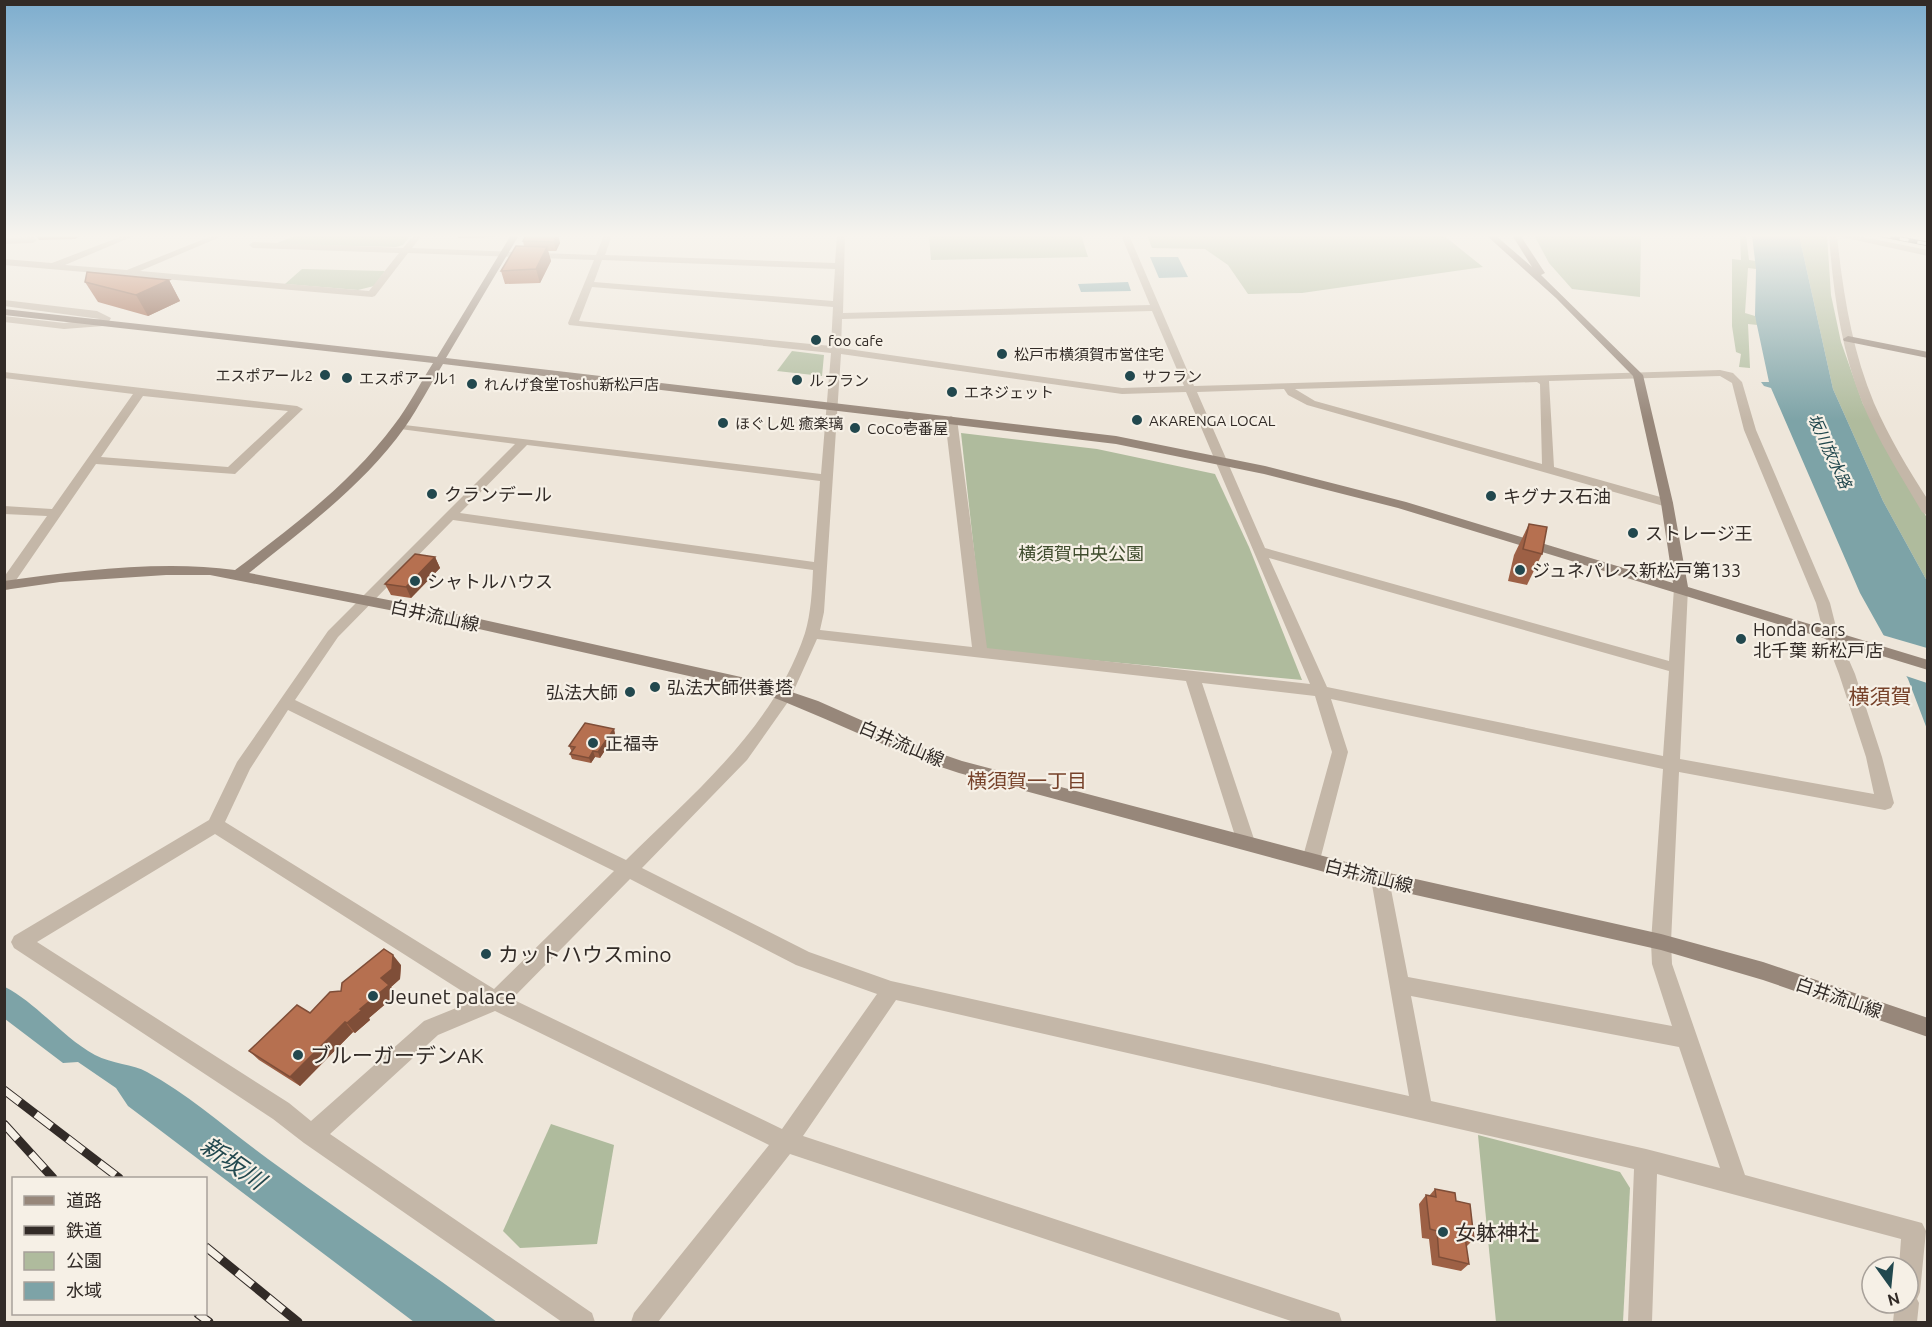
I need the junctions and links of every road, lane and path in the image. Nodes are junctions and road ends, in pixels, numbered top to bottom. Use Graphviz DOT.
graph roads {
  1 [pos="479,297"];
  2 [pos="583,297"];
  3 [pos="712,297"];
  4 [pos="838,297"];
  5 [pos="1151,297"];
  6 [pos="1560,297"];
  7 [pos="1842,297"];
  8 [pos="4,303"];
  9 [pos="1156,308"];
  10 [pos="837,310"];
  11 [pos="4,312"];
  12 [pos="4,319"];
  13 [pos="103,323"];
  14 [pos="1848,339"];
  15 [pos="836,350"];
  16 [pos="1928,355"];
  17 [pos="440,361"];
  18 [pos="4,375"];
  19 [pos="1638,375"];
  20 [pos="1540,378"];
  21 [pos="1288,386"];
  22 [pos="1190,389"];
  23 [pos="140,393"];
  24 [pos="830,405"];
  25 [pos="951,419"];
  26 [pos="400,426"];
  27 [pos="524,441"];
  28 [pos="92,460"];
  29 [pos="1221,461"];
  30 [pos="1548,470"];
  31 [pos="826,477"];
  32 [pos="1666,503"];
  33 [pos="4,510"];
  34 [pos="1928,512"];
  35 [pos="56,513"];
  36 [pos="450,516"];
  37 [pos="1259,551"];
  38 [pos="820,567"];
  39 [pos="238,575"];
  40 [pos="5,586"];
  41 [pos="1682,588"];
  42 [pos="367,601"];
  43 [pos="812,634"];
  44 [pos="1838,637"];
  45 [pos="980,653"];
  46 [pos="1928,665"];
  47 [pos="1677,668"];
  48 [pos="1192,677"];
  49 [pos="1321,691"];
  50 [pos="785,695"];
  51 [pos="286,702"];
  52 [pos="1671,764"];
  53 [pos="215,825"];
  54 [pos="1246,842"];
  55 [pos="1311,860"];
  56 [pos="628,870"];
  57 [pos="1380,879"];
  58 [pos="1661,942"];
  59 [pos="1400,985"];
  60 [pos="891,990"];
  61 [pos="496,1001"];
  62 [pos="1925,1027"];
  63 [pos="1685,1038"];
  64 [pos="1422,1108"];
  65 [pos="312,1135"];
  66 [pos="786,1142"];
  67 [pos="1646,1160"];
  68 [pos="1736,1182"];
  69 [pos="1912,1255"];
  70 [pos="583,1323"];
  71 [pos="643,1323"];
  72 [pos="1330,1323"];
  73 [pos="1640,1323"];
  1 -- 17 [label="street"];
  2 -- 15 [label="street"];
  3 -- 10 [label="street"];
  4 -- 10 [label="street"];
  5 -- 9 [label="street"];
  6 -- 19 [label="street"];
  7 -- 14 [label="street"];
  8 -- 13 [label="street"];
  9 -- 10 [label="street"];
  9 -- 22 [label="street"];
  10 -- 15 [label="street"];
  11 -- 13 [label="street"];
  12 -- 13 [label="street"];
  13 -- 17 [label="street"];
  14 -- 16 [label="street"];
  14 -- 34 [label="street"];
  15 -- 22 [label="street"];
  15 -- 24 [label="street"];
  17 -- 24 [label="street"];
  17 -- 26 [label="street"];
  18 -- 23 [label="street"];
  19 -- 20 [label="street"];
  19 -- 32 [label="street"];
  19 -- 44 [label="street"];
  20 -- 21 [label="street"];
  20 -- 30 [label="street"];
  21 -- 22 [label="street"];
  21 -- 30 [label="street"];
  22 -- 29 [label="street"];
  23 -- 28 [label="street"];
  23 -- 28 [label="street"];
  24 -- 25 [label="street"];
  24 -- 31 [label="street"];
  25 -- 29 [label="street"];
  25 -- 45 [label="street"];
  26 -- 27 [label="street"];
  26 -- 39 [label="street"];
  27 -- 31 [label="street"];
  27 -- 36 [label="street"];
  28 -- 35 [label="street"];
  29 -- 37 [label="street"];
  29 -- 41 [label="street"];
  30 -- 32 [label="street"];
  31 -- 38 [label="street"];
  32 -- 41 [label="street"];
  33 -- 35 [label="street"];
  35 -- 40 [label="street"];
  36 -- 38 [label="street"];
  36 -- 42 [label="street"];
  37 -- 47 [label="street"];
  37 -- 49 [label="street"];
  38 -- 43 [label="street"];
  39 -- 40 [label="street, 白井流山線"];
  39 -- 42 [label="street, 白井流山線"];
  41 -- 44 [label="street"];
  41 -- 47 [label="street"];
  42 -- 50 [label="street, 白井流山線"];
  42 -- 51 [label="street"];
  43 -- 45 [label="street"];
  43 -- 50 [label="street"];
  44 -- 46 [label="street"];
  44 -- 52 [label="street"];
  45 -- 48 [label="street"];
  47 -- 52 [label="street"];
  48 -- 49 [label="street"];
  48 -- 54 [label="street"];
  49 -- 52 [label="street"];
  49 -- 55 [label="street"];
  50 -- 54 [label="street, 白井流山線"];
  50 -- 56 [label="street"];
  51 -- 53 [label="street"];
  51 -- 56 [label="street"];
  52 -- 58 [label="street"];
  53 -- 61 [label="street"];
  53 -- 65 [label="street"];
  54 -- 55 [label="street, 白井流山線"];
  55 -- 57 [label="street, 白井流山線"];
  56 -- 60 [label="street"];
  56 -- 61 [label="street"];
  57 -- 58 [label="street, 白井流山線"];
  57 -- 59 [label="street"];
  58 -- 62 [label="street, 白井流山線"];
  58 -- 63 [label="street"];
  59 -- 63 [label="street"];
  59 -- 64 [label="street"];
  60 -- 64 [label="street"];
  60 -- 66 [label="street"];
  61 -- 65 [label="street"];
  61 -- 66 [label="street"];
  63 -- 68 [label="street"];
  64 -- 67 [label="street"];
  65 -- 70 [label="street"];
  66 -- 71 [label="street"];
  66 -- 72 [label="street"];
  67 -- 68 [label="street"];
  67 -- 73 [label="street"];
  68 -- 69 [label="street"];
}
